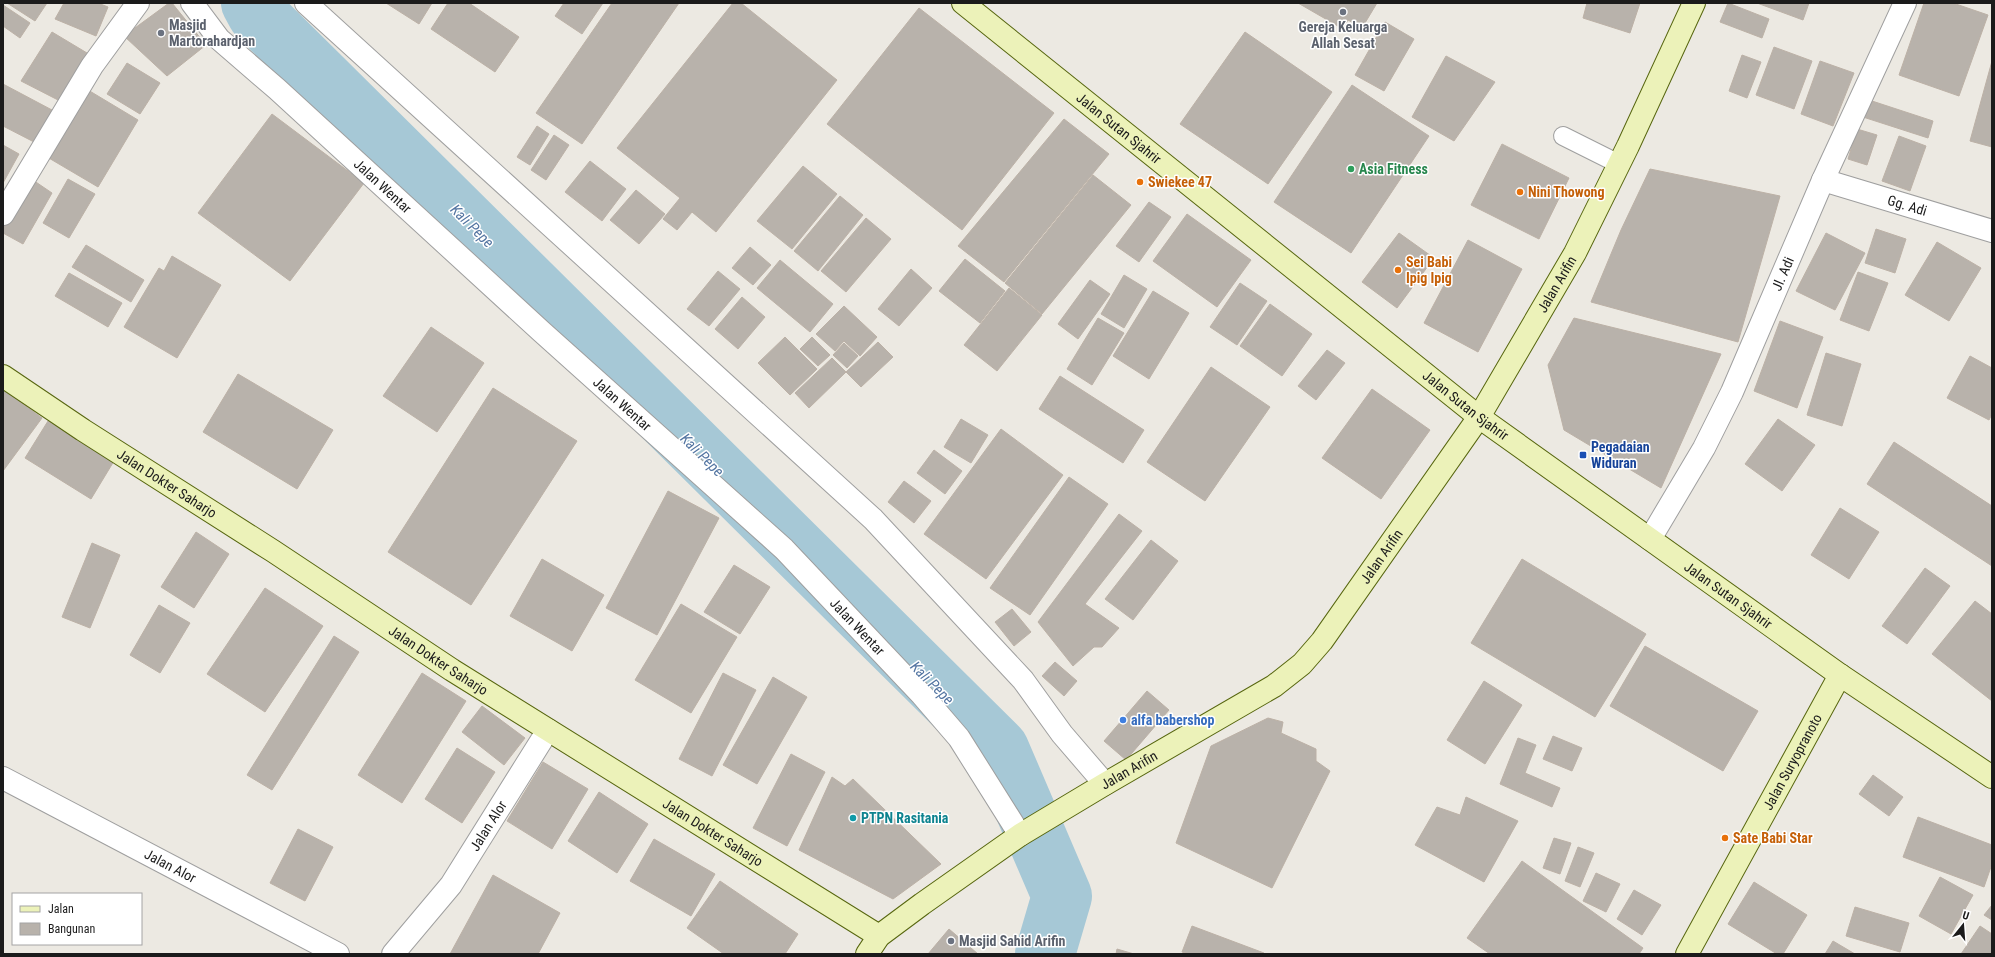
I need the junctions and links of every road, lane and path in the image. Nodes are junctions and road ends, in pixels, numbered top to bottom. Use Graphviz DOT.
graph roads {
  1 [pos="138,3"];
  2 [pos="192,3"];
  3 [pos="306,3"];
  4 [pos="963,3"];
  5 [pos="1694,3"];
  6 [pos="1905,3"];
  7 [pos="1563,136"];
  8 [pos="1619,164"];
  9 [pos="1823,180"];
  10 [pos="3,214"];
  11 [pos="1992,231"];
  12 [pos="3,376"];
  13 [pos="1479,417"];
  14 [pos="1650,539"];
  15 [pos="1840,675"];
  16 [pos="548,730"];
  17 [pos="1992,777"];
  18 [pos="3,778"];
  19 [pos="1102,785"];
  20 [pos="1025,832"];
  21 [pos="879,936"];
  22 [pos="338,954"];
  23 [pos="393,954"];
  24 [pos="866,954"];
  25 [pos="1687,954"];
  1 -- 10 [label="street"];
  2 -- 20 [label="street, Jalan Wentar"];
  3 -- 19 [label="street"];
  4 -- 13 [label="main road, Jalan Sutan Sjahrir"];
  5 -- 8 [label="main road, Jalan Arifin"];
  6 -- 9 [label="street, Jl. Adi"];
  7 -- 8 [label="lane"];
  8 -- 13 [label="main road, Jalan Arifin"];
  9 -- 11 [label="street, Gg. Adi"];
  9 -- 14 [label="street, Jl. Adi"];
  12 -- 16 [label="main road, Jalan Dokter Saharjo"];
  13 -- 14 [label="main road, Jalan Sutan Sjahrir"];
  13 -- 19 [label="main road, Jalan Arifin"];
  14 -- 15 [label="main road, Jalan Sutan Sjahrir"];
  15 -- 17 [label="main road, Jalan Sutan Sjahrir"];
  15 -- 25 [label="main road, Jalan Suryopranoto"];
  16 -- 21 [label="main road, Jalan Dokter Saharjo"];
  16 -- 23 [label="street, Jalan Alor"];
  18 -- 22 [label="street, Jalan Alor"];
  19 -- 20 [label="main road, Jalan Arifin"];
  20 -- 21 [label="main road, Jalan Arifin"];
  21 -- 24 [label="main road, Jalan Arifin"];
}
